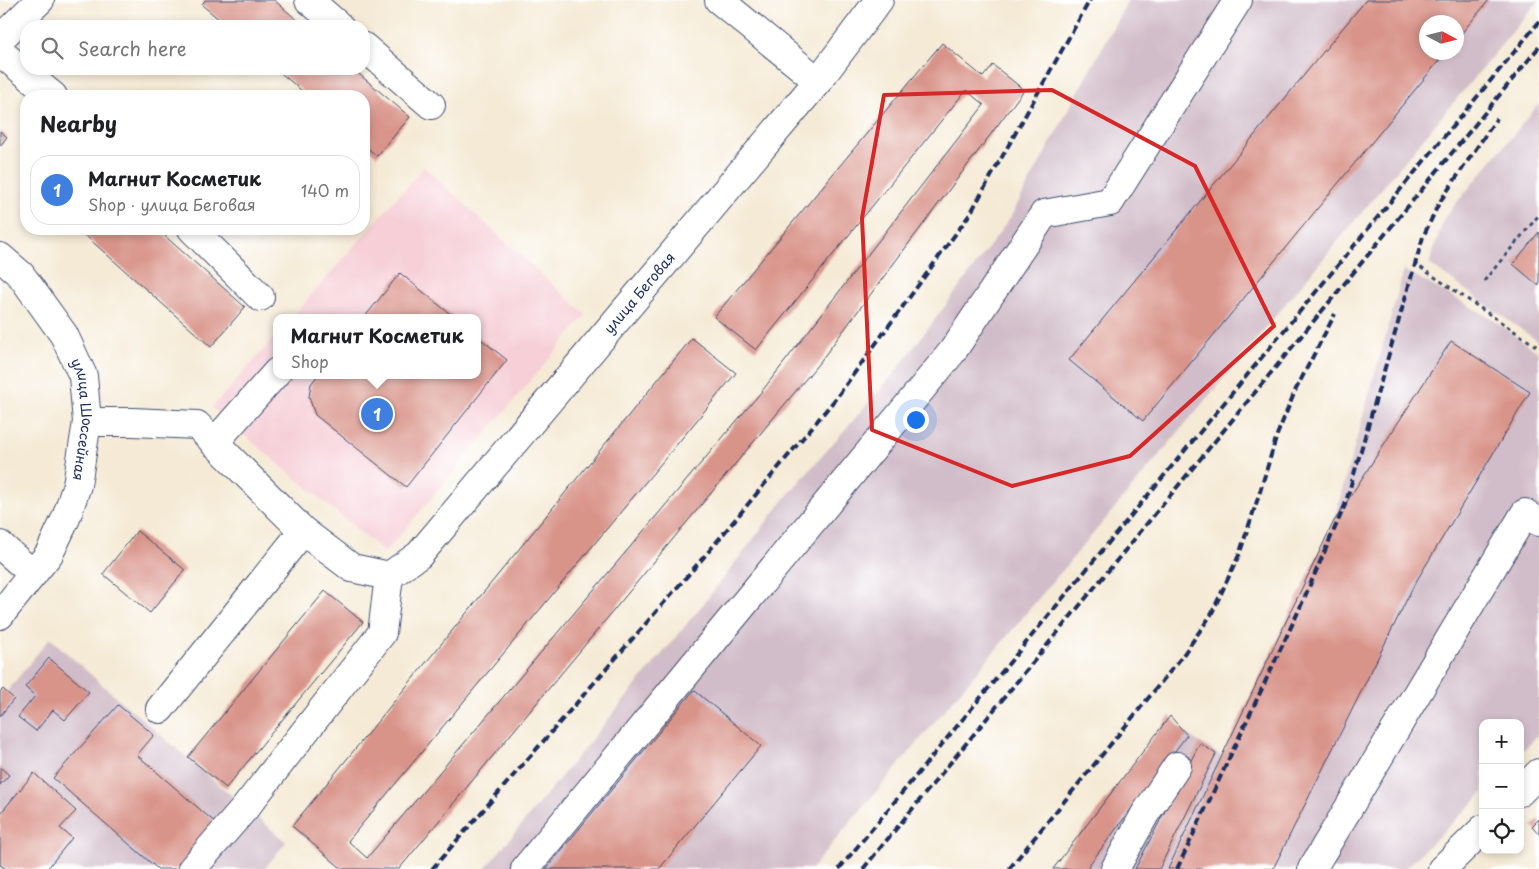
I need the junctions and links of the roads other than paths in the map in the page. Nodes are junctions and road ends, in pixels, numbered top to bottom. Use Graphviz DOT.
graph roads {
  1 [pos="309,0"];
  2 [pos="720,0"];
  3 [pos="879,0"];
  4 [pos="1238,0"];
  5 [pos="38,1"];
  6 [pos="332,20"];
  7 [pos="0,39"];
  8 [pos="0,52"];
  9 [pos="370,52"];
  10 [pos="20,69"];
  11 [pos="28,75"];
  12 [pos="818,81"];
  13 [pos="46,90"];
  14 [pos="431,105"];
  15 [pos="198,235"];
  16 [pos="0,257"];
  17 [pos="260,297"];
  18 [pos="273,376"];
  19 [pos="87,422"];
  20 [pos="214,442"];
  21 [pos="1539,522"];
  22 [pos="303,531"];
  23 [pos="0,546"];
  24 [pos="33,574"];
  25 [pos="389,576"];
  26 [pos="0,615"];
  27 [pos="160,709"];
  28 [pos="1177,766"];
  29 [pos="1539,773"];
  30 [pos="1524,788"];
  31 [pos="1479,833"];
  32 [pos="192,869"];
  33 [pos="524,869"];
  34 [pos="1115,869"];
  35 [pos="1312,869"];
  36 [pos="1442,869"];
  1 -- 6 [label="street"];
  2 -- 12 [label="street"];
  3 -- 12 [label="street, улица Беговая"];
  4 -- 33 [label="street"];
  5 -- 7 [label="street"];
  8 -- 10 [label="street"];
  9 -- 14 [label="street"];
  11 -- 13 [label="street"];
  12 -- 25 [label="street, улица Беговая"];
  15 -- 17 [label="street"];
  16 -- 19 [label="street, улица Шоссейная"];
  18 -- 20 [label="street"];
  19 -- 20 [label="street"];
  19 -- 24 [label="street, улица Шоссейная"];
  20 -- 22 [label="street"];
  21 -- 35 [label="street"];
  22 -- 25 [label="street"];
  22 -- 27 [label="street"];
  23 -- 24 [label="street"];
  24 -- 26 [label="street, улица Шоссейная"];
  25 -- 32 [label="street"];
  28 -- 34 [label="street"];
  29 -- 30 [label="street"];
  31 -- 36 [label="street"];
}
